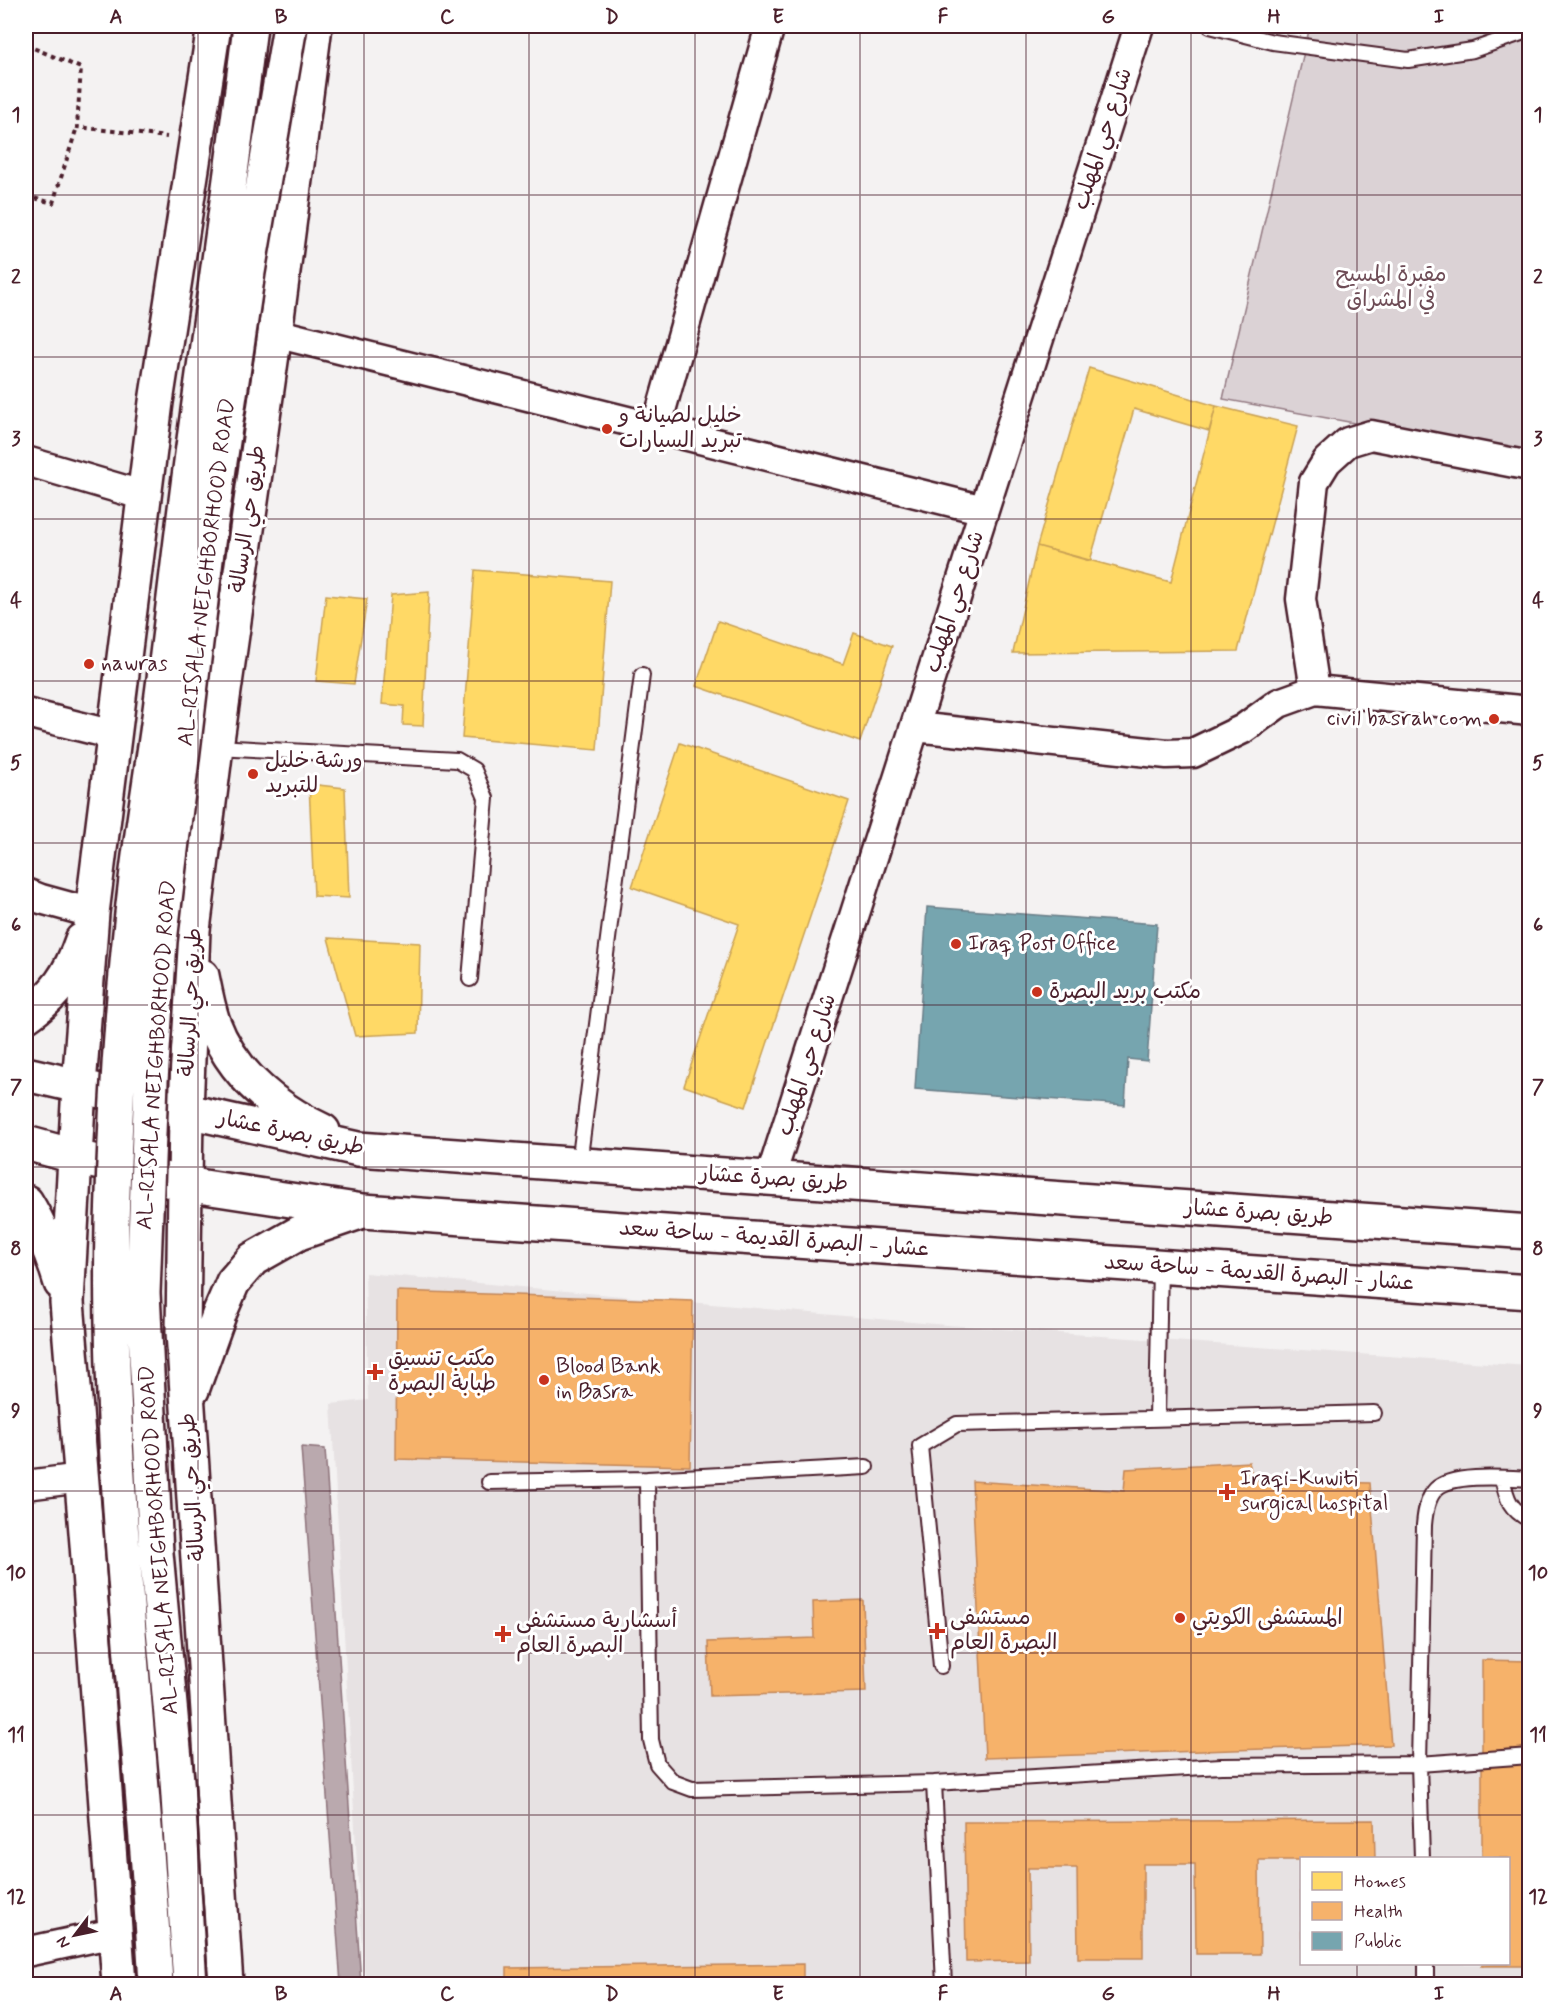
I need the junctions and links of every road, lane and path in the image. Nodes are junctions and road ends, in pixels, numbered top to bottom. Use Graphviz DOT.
graph roads {
  1 [pos="214,26"];
  2 [pos="250,26"];
  3 [pos="290,26"];
  4 [pos="315,26"];
  5 [pos="770,26"];
  6 [pos="1136,26"];
  7 [pos="1210,26"];
  8 [pos="1530,30"];
  9 [pos="26,45"];
  10 [pos="77,127"];
  11 [pos="197,140"];
  12 [pos="26,196"];
  13 [pos="275,333"];
  14 [pos="656,428"];
  15 [pos="26,461"];
  16 [pos="1530,466"];
  17 [pos="145,496"];
  18 [pos="984,510"];
  19 [pos="642,675"];
  20 [pos="1315,690"];
  21 [pos="1530,711"];
  22 [pos="26,713"];
  23 [pos="915,727"];
  24 [pos="114,735"];
  25 [pos="216,747"];
  26 [pos="26,893"];
  27 [pos="92,913"];
  28 [pos="193,930"];
  29 [pos="470,979"];
  30 [pos="26,1016"];
  31 [pos="26,1074"];
  32 [pos="79,1086"];
  33 [pos="186,1111"];
  34 [pos="26,1143"];
  35 [pos="360,1149"];
  36 [pos="75,1156"];
  37 [pos="579,1164"];
  38 [pos="770,1179"];
  39 [pos="185,1184"];
  40 [pos="26,1202"];
  41 [pos="363,1211"];
  42 [pos="1530,1232"];
  43 [pos="1160,1266"];
  44 [pos="1530,1292"];
  45 [pos="67,1302"];
  46 [pos="188,1403"];
  47 [pos="1374,1413"];
  48 [pos="1157,1418"];
  49 [pos="866,1467"];
  50 [pos="82,1478"];
  51 [pos="1502,1478"];
  52 [pos="647,1479"];
  53 [pos="1530,1479"];
  54 [pos="489,1482"];
  55 [pos="26,1485"];
  56 [pos="1530,1520"];
  57 [pos="941,1666"];
  58 [pos="1530,1756"];
  59 [pos="1419,1764"];
  60 [pos="934,1783"];
  61 [pos="1422,1857"];
  62 [pos="114,1933"];
  63 [pos="26,1952"];
  64 [pos="1426,1965"];
  65 [pos="119,1984"];
  66 [pos="156,1984"];
  67 [pos="190,1984"];
  68 [pos="226,1984"];
  69 [pos="944,1984"];
  70 [pos="1426,1984"];
  1 -- 11 [label="main road"];
  2 -- 66 [label="main road, AL-RISALA NEIGHBORHOOD ROAD, bridge"];
  3 -- 67 [label="main road, AL-RISALA NEIGHBORHOOD ROAD, bridge"];
  4 -- 13 [label="main road, طريق حي الرسالة"];
  5 -- 14 [label="street"];
  6 -- 18 [label="street, شارع حي المهلب"];
  7 -- 8 [label="lane"];
  9 -- 10 [label="path"];
  10 -- 11 [label="path"];
  10 -- 12 [label="path"];
  11 -- 17 [label="main road"];
  13 -- 14 [label="street"];
  13 -- 25 [label="main road, طريق حي الرسالة"];
  14 -- 18 [label="street"];
  15 -- 17 [label="street"];
  16 -- 20 [label="street"];
  17 -- 24 [label="main road"];
  18 -- 23 [label="street, شارع حي المهلب"];
  19 -- 37 [label="lane"];
  20 -- 21 [label="street"];
  20 -- 23 [label="street"];
  22 -- 24 [label="street"];
  23 -- 38 [label="street, شارع حي المهلب"];
  24 -- 27 [label="main road"];
  25 -- 28 [label="main road, طريق حي الرسالة"];
  25 -- 29 [label="lane"];
  26 -- 27 [label="street"];
  27 -- 30 [label="main road"];
  27 -- 32 [label="main road"];
  28 -- 33 [label="main road, طريق حي الرسالة"];
  28 -- 35 [label="main road"];
  31 -- 32 [label="main road, طريق بصرة عشار"];
  32 -- 33 [label="main road, طريق بصرة عشار"];
  32 -- 36 [label="main road"];
  33 -- 35 [label="main road, طريق بصرة عشار"];
  33 -- 39 [label="main road, طريق حي الرسالة"];
  34 -- 36 [label="main road, عشار - البصرة القديمة - ساحة سعد"];
  35 -- 37 [label="main road, طريق بصرة عشار"];
  36 -- 39 [label="main road, عشار - البصرة القديمة - ساحة سعد"];
  36 -- 45 [label="main road"];
  37 -- 38 [label="main road, طريق بصرة عشار"];
  38 -- 42 [label="main road, طريق بصرة عشار"];
  39 -- 41 [label="main road, عشار - البصرة القديمة - ساحة سعد"];
  39 -- 46 [label="main road, طريق حي الرسالة"];
  40 -- 45 [label="main road"];
  41 -- 43 [label="main road, عشار - البصرة القديمة - ساحة سعد"];
  41 -- 46 [label="main road"];
  43 -- 44 [label="main road, عشار - البصرة القديمة - ساحة سعد"];
  43 -- 48 [label="lane"];
  45 -- 50 [label="main road"];
  46 -- 68 [label="main road, طريق حي الرسالة"];
  47 -- 48 [label="lane"];
  48 -- 57 [label="lane"];
  49 -- 52 [label="lane"];
  50 -- 55 [label="street"];
  50 -- 62 [label="main road"];
  51 -- 53 [label="lane"];
  51 -- 56 [label="lane"];
  51 -- 59 [label="lane"];
  52 -- 54 [label="lane"];
  52 -- 60 [label="lane"];
  58 -- 59 [label="lane"];
  59 -- 60 [label="lane"];
  59 -- 61 [label="lane"];
  60 -- 69 [label="lane"];
  62 -- 63 [label="street"];
  62 -- 65 [label="main road"];
  64 -- 70 [label="lane"];
}
